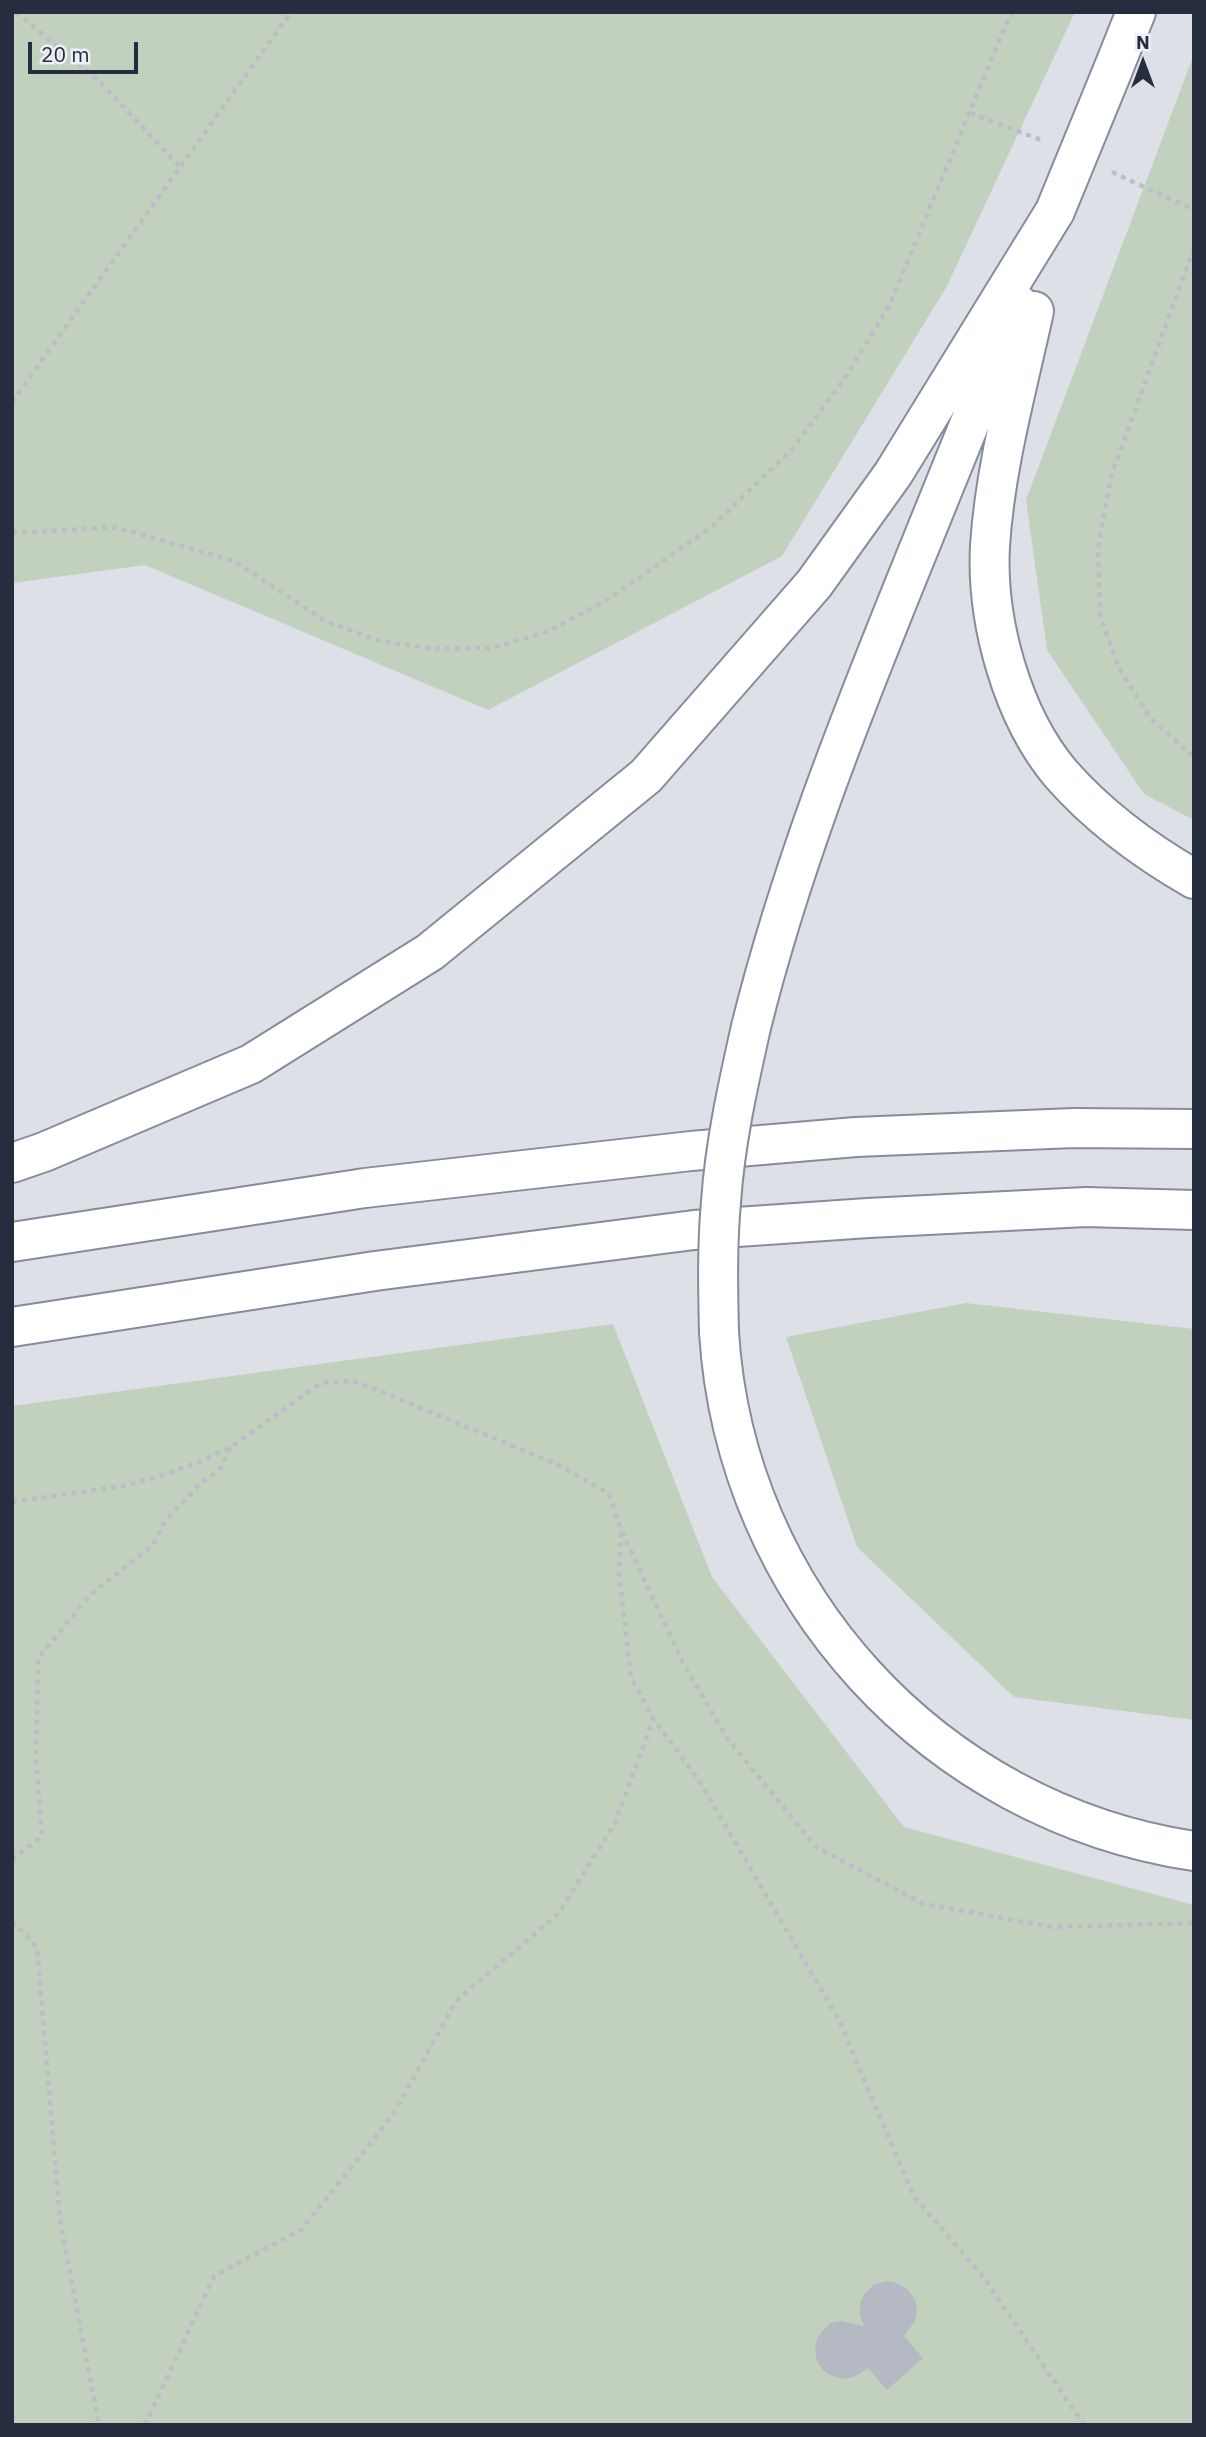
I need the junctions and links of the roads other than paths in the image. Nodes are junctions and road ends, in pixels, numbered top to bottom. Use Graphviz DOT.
graph roads {
  1 [pos="1136,12"];
  2 [pos="1055,211"];
  3 [pos="1194,879"];
  4 [pos="1194,1129"];
  5 [pos="12,1163"];
  6 [pos="1086,1207"];
  7 [pos="1194,1210"];
  8 [pos="1194,1231"];
  9 [pos="12,1242"];
  10 [pos="12,1327"];
  11 [pos="1194,1851"];
  1 -- 2 [label="highway, bridge"];
  2 -- 3 [label="highway"];
  2 -- 5 [label="highway"];
  2 -- 11 [label="highway, bridge"];
  4 -- 9 [label="highway"];
  6 -- 7 [label="highway"];
  6 -- 8 [label="highway"];
  6 -- 10 [label="highway"];
}
